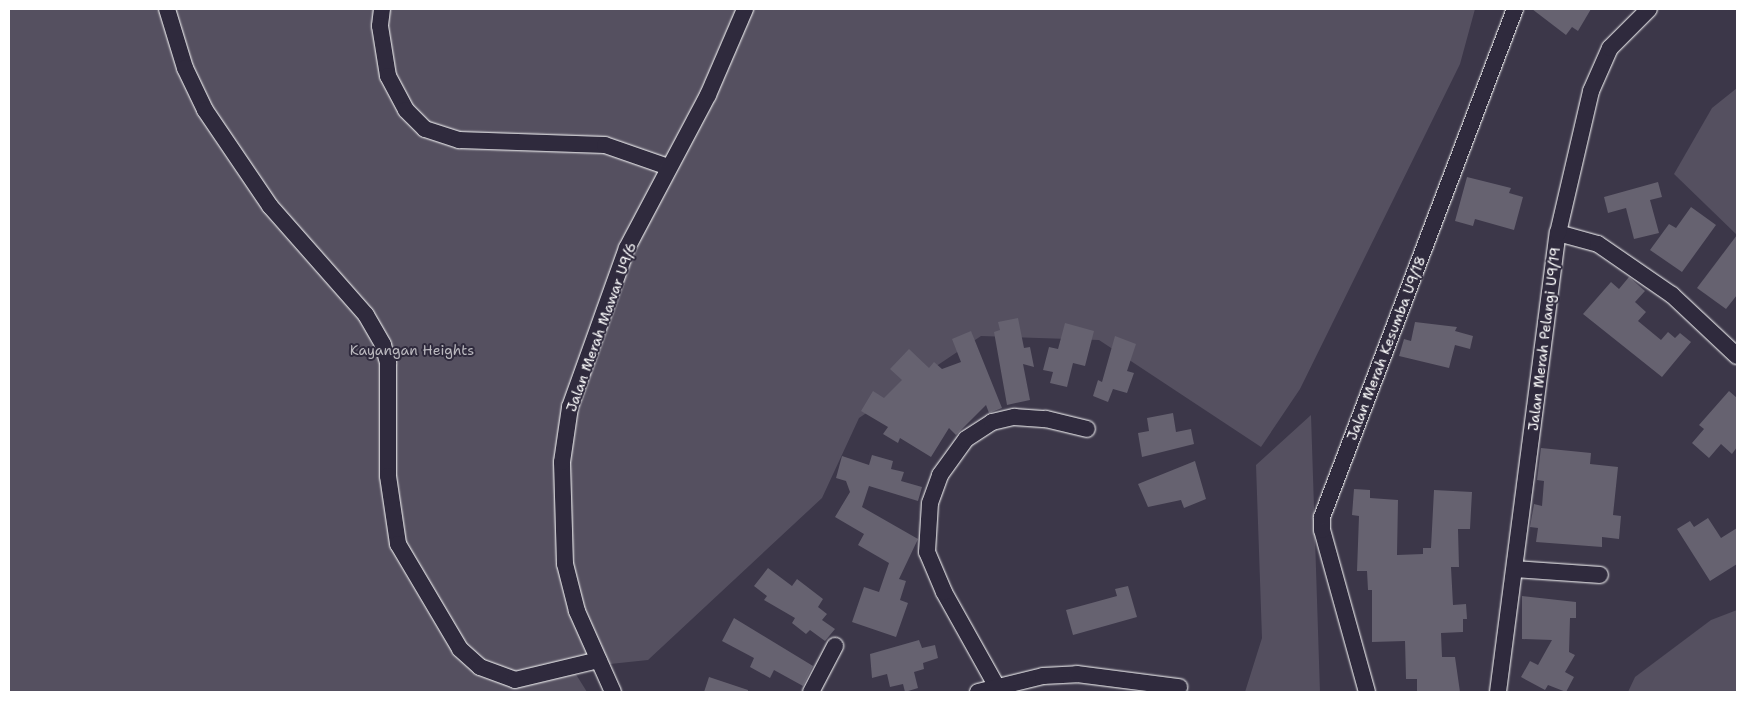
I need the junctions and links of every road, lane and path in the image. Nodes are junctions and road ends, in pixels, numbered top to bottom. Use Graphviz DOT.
graph roads {
  1 [pos="167,9"];
  2 [pos="382,9"];
  3 [pos="745,9"];
  4 [pos="1515,9"];
  5 [pos="1649,9"];
  6 [pos="668,167"];
  7 [pos="1558,233"];
  8 [pos="1737,356"];
  9 [pos="1087,430"];
  10 [pos="1515,568"];
  11 [pos="1600,575"];
  12 [pos="835,646"];
  13 [pos="599,660"];
  14 [pos="997,687"];
  15 [pos="1179,687"];
  16 [pos="613,692"];
  17 [pos="810,692"];
  18 [pos="978,692"];
  19 [pos="1367,692"];
  20 [pos="1498,692"];
  1 -- 13 [label="street"];
  2 -- 6 [label="street"];
  3 -- 6 [label="street, Jalan Merah Mawar U9/6"];
  4 -- 19 [label="street, Jalan Merah Kesumba U9/18"];
  5 -- 7 [label="street, Jalan Merah Pelangi U9/19"];
  6 -- 13 [label="street, Jalan Merah Mawar U9/6"];
  7 -- 8 [label="street"];
  7 -- 10 [label="street, Jalan Merah Pelangi U9/19"];
  9 -- 14 [label="street"];
  10 -- 11 [label="street"];
  10 -- 20 [label="street, Jalan Merah Pelangi U9/19"];
  12 -- 17 [label="street"];
  13 -- 16 [label="street, Jalan Merah Mawar U9/6"];
  14 -- 15 [label="street"];
  14 -- 18 [label="street"];
}
